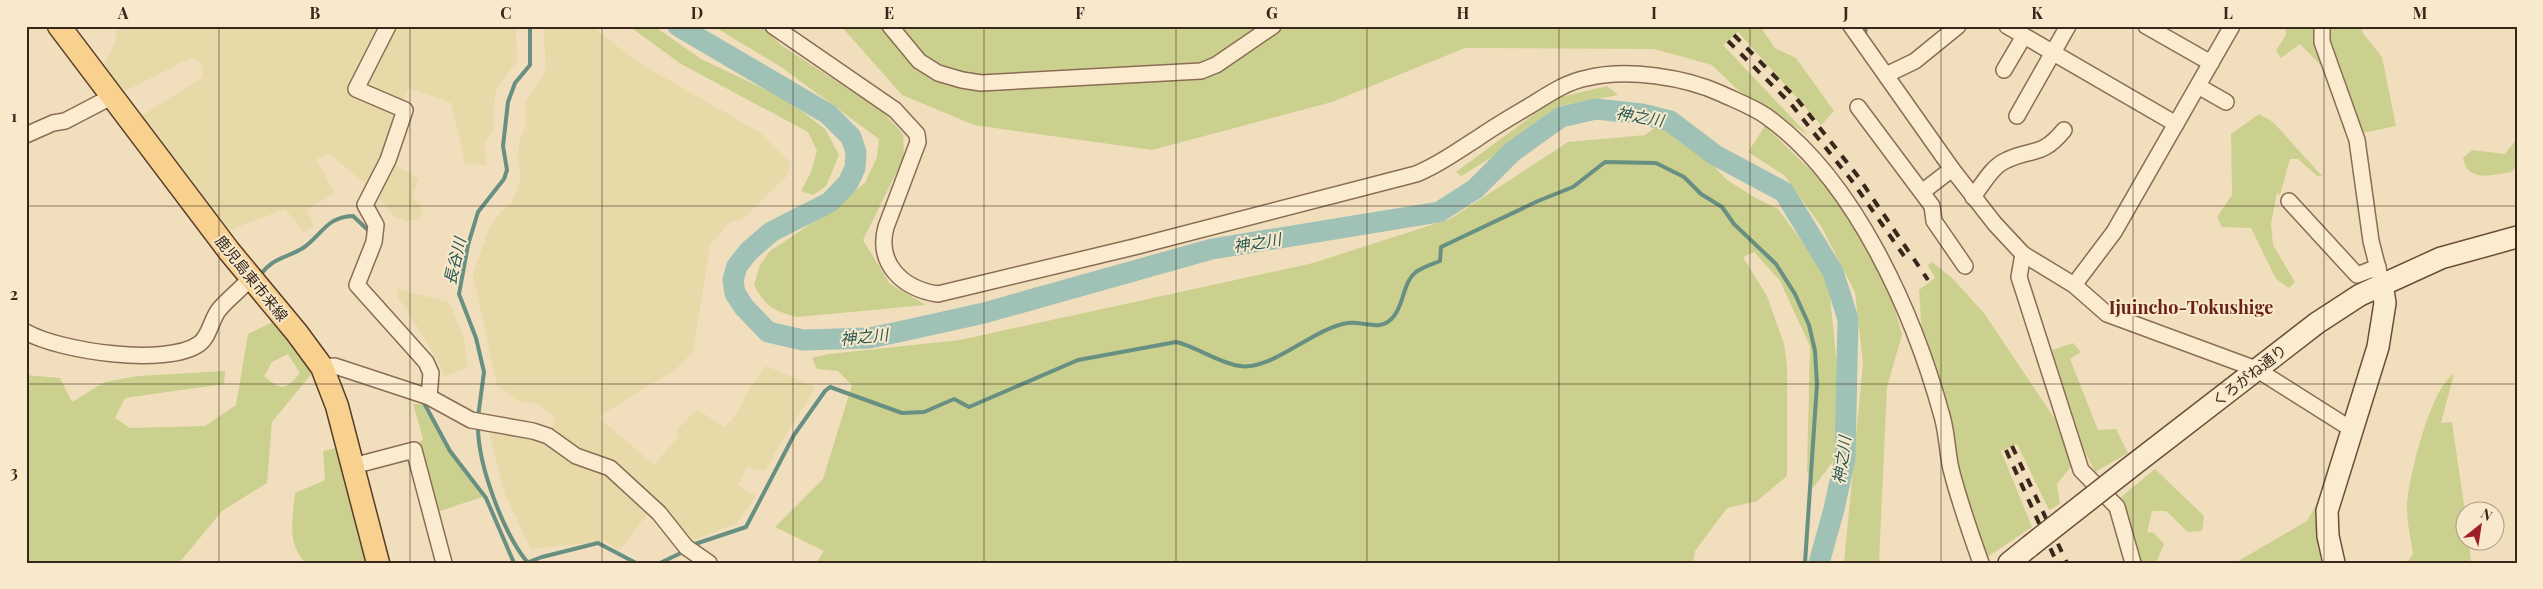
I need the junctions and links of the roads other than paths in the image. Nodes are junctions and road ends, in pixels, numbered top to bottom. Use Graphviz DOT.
graph roads {
  1 [pos="59,26"];
  2 [pos="388,26"];
  3 [pos="773,26"];
  4 [pos="890,26"];
  5 [pos="1273,26"];
  6 [pos="1851,26"];
  7 [pos="1938,26"];
  8 [pos="1958,26"];
  9 [pos="2007,26"];
  10 [pos="2068,26"];
  11 [pos="2146,26"];
  12 [pos="2232,26"];
  13 [pos="2322,26"];
  14 [pos="2024,36"];
  15 [pos="1938,42"];
  16 [pos="2053,53"];
  17 [pos="2211,63"];
  18 [pos="2004,70"];
  19 [pos="1886,75"];
  20 [pos="2198,86"];
  21 [pos="113,96"];
  22 [pos="2226,102"];
  23 [pos="1858,107"];
  24 [pos="2018,116"];
  25 [pos="2176,124"];
  26 [pos="2064,130"];
  27 [pos="26,135"];
  28 [pos="1952,169"];
  29 [pos="1922,192"];
  30 [pos="1973,197"];
  31 [pos="2289,202"];
  32 [pos="2517,236"];
  33 [pos="2023,254"];
  34 [pos="1965,266"];
  35 [pos="2380,275"];
  36 [pos="250,278"];
  37 [pos="2074,285"];
  38 [pos="26,332"];
  39 [pos="322,367"];
  40 [pos="2256,369"];
  41 [pos="429,398"];
  42 [pos="2351,429"];
  43 [pos="353,466"];
  44 [pos="378,563"];
  45 [pos="444,563"];
  46 [pos="709,563"];
  47 [pos="1981,563"];
  48 [pos="2009,563"];
  49 [pos="2133,563"];
  50 [pos="2334,563"];
  1 -- 21 [label="main road, 鹿児島東市来線"];
  2 -- 41 [label="street"];
  3 -- 47 [label="street"];
  4 -- 5 [label="street"];
  6 -- 19 [label="street"];
  7 -- 15 [label="street"];
  8 -- 15 [label="street"];
  9 -- 14 [label="street"];
  10 -- 16 [label="street"];
  11 -- 17 [label="street"];
  12 -- 17 [label="street"];
  13 -- 35 [label="street"];
  14 -- 16 [label="street"];
  14 -- 18 [label="street"];
  15 -- 19 [label="street"];
  16 -- 24 [label="street"];
  16 -- 25 [label="street"];
  17 -- 20 [label="street"];
  19 -- 28 [label="street"];
  20 -- 22 [label="street"];
  20 -- 25 [label="street"];
  21 -- 27 [label="street"];
  21 -- 36 [label="main road, 鹿児島東市来線"];
  23 -- 29 [label="street"];
  25 -- 37 [label="street"];
  26 -- 30 [label="street"];
  28 -- 29 [label="street"];
  28 -- 30 [label="street"];
  29 -- 34 [label="street"];
  30 -- 33 [label="street"];
  31 -- 35 [label="street"];
  32 -- 35 [label="street, くろがね通り"];
  33 -- 37 [label="street"];
  33 -- 49 [label="street"];
  35 -- 40 [label="street, くろがね通り"];
  35 -- 42 [label="street"];
  36 -- 38 [label="street"];
  36 -- 39 [label="main road, 鹿児島東市来線"];
  37 -- 40 [label="street"];
  39 -- 41 [label="street"];
  39 -- 43 [label="main road, 鹿児島東市来線"];
  40 -- 42 [label="street"];
  40 -- 48 [label="street, くろがね通り, bridge"];
  41 -- 46 [label="street"];
  42 -- 50 [label="street"];
  43 -- 44 [label="main road, 鹿児島東市来線"];
  43 -- 45 [label="street"];
}
